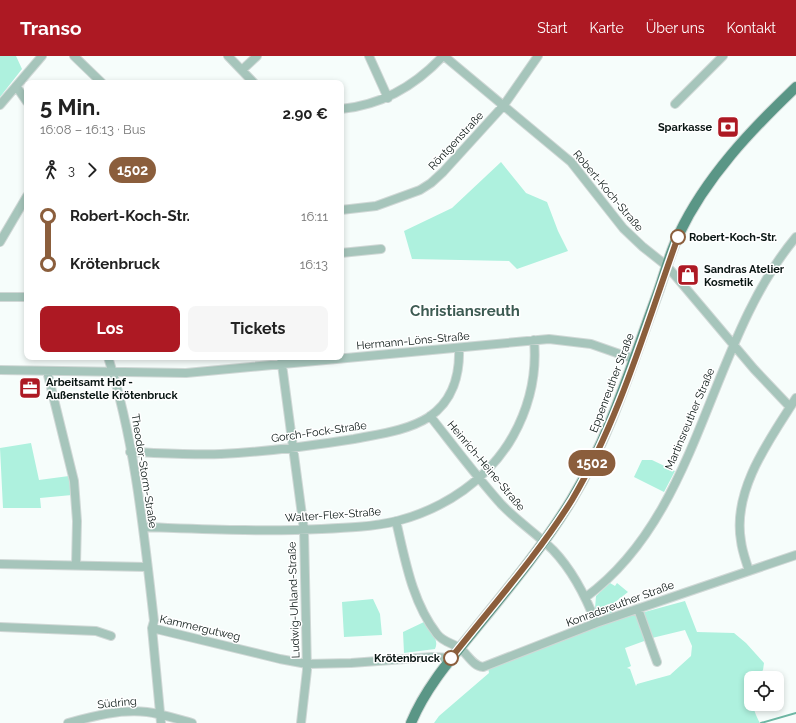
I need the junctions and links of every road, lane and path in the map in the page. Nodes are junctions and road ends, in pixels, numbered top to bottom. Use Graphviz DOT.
graph roads {
  1 [pos="42,56"];
  2 [pos="74,56"];
  3 [pos="228,56"];
  4 [pos="258,56"];
  5 [pos="369,56"];
  6 [pos="443,56"];
  7 [pos="538,56"];
  8 [pos="723,56"];
  9 [pos="242,70"];
  10 [pos="99,80"];
  11 [pos="251,80"];
  12 [pos="16,86"];
  13 [pos="796,87"];
  14 [pos="24,98"];
  15 [pos="388,98"];
  16 [pos="675,104"];
  17 [pos="0,105"];
  18 [pos="504,105"];
  19 [pos="344,109"];
  20 [pos="24,201"];
  21 [pos="344,210"];
  22 [pos="796,237"];
  23 [pos="0,242"];
  24 [pos="381,249"];
  25 [pos="344,253"];
  26 [pos="667,266"];
  27 [pos="0,297"];
  28 [pos="24,298"];
  29 [pos="534,340"];
  30 [pos="734,345"];
  31 [pos="459,348"];
  32 [pos="344,356"];
  33 [pos="634,359"];
  34 [pos="109,360"];
  35 [pos="295,360"];
  36 [pos="281,361"];
  37 [pos="0,370"];
  38 [pos="47,371"];
  39 [pos="113,372"];
  40 [pos="796,398"];
  41 [pos="790,407"];
  42 [pos="430,416"];
  43 [pos="293,447"];
  44 [pos="130,452"];
  45 [pos="480,478"];
  46 [pos="396,521"];
  47 [pos="142,527"];
  48 [pos="304,530"];
  49 [pos="544,542"];
  50 [pos="796,555"];
  51 [pos="0,564"];
  52 [pos="76,565"];
  53 [pos="147,567"];
  54 [pos="748,571"];
  55 [pos="586,597"];
  56 [pos="638,609"];
  57 [pos="596,623"];
  58 [pos="0,627"];
  59 [pos="152,628"];
  60 [pos="111,636"];
  61 [pos="459,648"];
  62 [pos="451,658"];
  63 [pos="657,662"];
  64 [pos="307,664"];
  65 [pos="160,719"];
  66 [pos="68,723"];
  67 [pos="192,723"];
  68 [pos="301,723"];
  69 [pos="411,723"];
  1 -- 12 [label="street"];
  2 -- 10 [label="street"];
  3 -- 9 [label="street"];
  4 -- 9 [label="street"];
  5 -- 15 [label="street"];
  6 -- 15 [label="street"];
  6 -- 18 [label="street, Robert-Koch-Straße"];
  7 -- 18 [label="street, Röntgenstraße"];
  8 -- 16 [label="street"];
  9 -- 11 [label="street"];
  12 -- 14 [label="street"];
  12 -- 17 [label="street"];
  13 -- 26 [label="main road, Eppenreuther Straße"];
  15 -- 19 [label="street"];
  18 -- 21 [label="street, Röntgenstraße"];
  18 -- 26 [label="street, Robert-Koch-Straße"];
  20 -- 23 [label="street"];
  22 -- 30 [label="street, Martinsreuther Straße"];
  24 -- 25 [label="street"];
  26 -- 30 [label="street, Robert-Koch-Straße"];
  26 -- 33 [label="main road, Eppenreuther Straße"];
  27 -- 28 [label="street"];
  29 -- 31 [label="street, Hermann-Löns-Straße"];
  29 -- 33 [label="street, Hermann-Löns-Straße"];
  29 -- 45 [label="street, Walter-Flex-Straße"];
  30 -- 41 [label="street, Robert-Koch-Straße"];
  30 -- 55 [label="street, Martinsreuther Straße"];
  31 -- 32 [label="street, Hermann-Löns-Straße"];
  31 -- 42 [label="street, Gorch-Fock-Straße"];
  33 -- 49 [label="main road, Eppenreuther Straße"];
  34 -- 39 [label="street, Theodor-Storm-Straße"];
  35 -- 36 [label="street, Hermann-Löns-Straße"];
  36 -- 39 [label="street, Hermann-Löns-Straße"];
  36 -- 43 [label="street, Ludwig-Uhland-Straße"];
  37 -- 38 [label="street, Hermann-Löns-Straße"];
  38 -- 39 [label="street, Hermann-Löns-Straße"];
  38 -- 52 [label="street"];
  39 -- 44 [label="street, Theodor-Storm-Straße"];
  40 -- 41 [label="street"];
  41 -- 54 [label="street"];
  42 -- 43 [label="street, Gorch-Fock-Straße"];
  42 -- 45 [label="street, Heinrich-Heine-Straße"];
  43 -- 44 [label="street, Gorch-Fock-Straße"];
  43 -- 48 [label="street, Ludwig-Uhland-Straße"];
  44 -- 47 [label="street, Theodor-Storm-Straße"];
  45 -- 46 [label="street, Walter-Flex-Straße"];
  45 -- 49 [label="street, Heinrich-Heine-Straße"];
  46 -- 48 [label="street, Walter-Flex-Straße"];
  46 -- 61 [label="street"];
  47 -- 48 [label="street, Walter-Flex-Straße"];
  47 -- 53 [label="street, Theodor-Storm-Straße"];
  48 -- 64 [label="street, Ludwig-Uhland-Straße"];
  49 -- 55 [label="street, Heinrich-Heine-Straße"];
  49 -- 61 [label="main road, Eppenreuther Straße"];
  50 -- 54 [label="street, Konradsreuther Straße"];
  51 -- 52 [label="street"];
  52 -- 53 [label="street"];
  53 -- 59 [label="street, Kammergutweg"];
  54 -- 56 [label="street, Konradsreuther Straße"];
  55 -- 57 [label="street, Heinrich-Heine-Straße"];
  56 -- 57 [label="street, Konradsreuther Straße"];
  56 -- 63 [label="street"];
  57 -- 61 [label="street, Konradsreuther Straße"];
  58 -- 60 [label="street"];
  59 -- 64 [label="street, Kammergutweg"];
  59 -- 65 [label="street"];
  61 -- 62 [label="main road, Eppenreuther Straße"];
  62 -- 64 [label="street, Kammergutweg"];
  62 -- 69 [label="main road, Eppenreuther Straße"];
  64 -- 68 [label="street, Ludwig-Uhland-Straße"];
  65 -- 66 [label="street, Südring"];
  65 -- 67 [label="street, Südring"];
}
